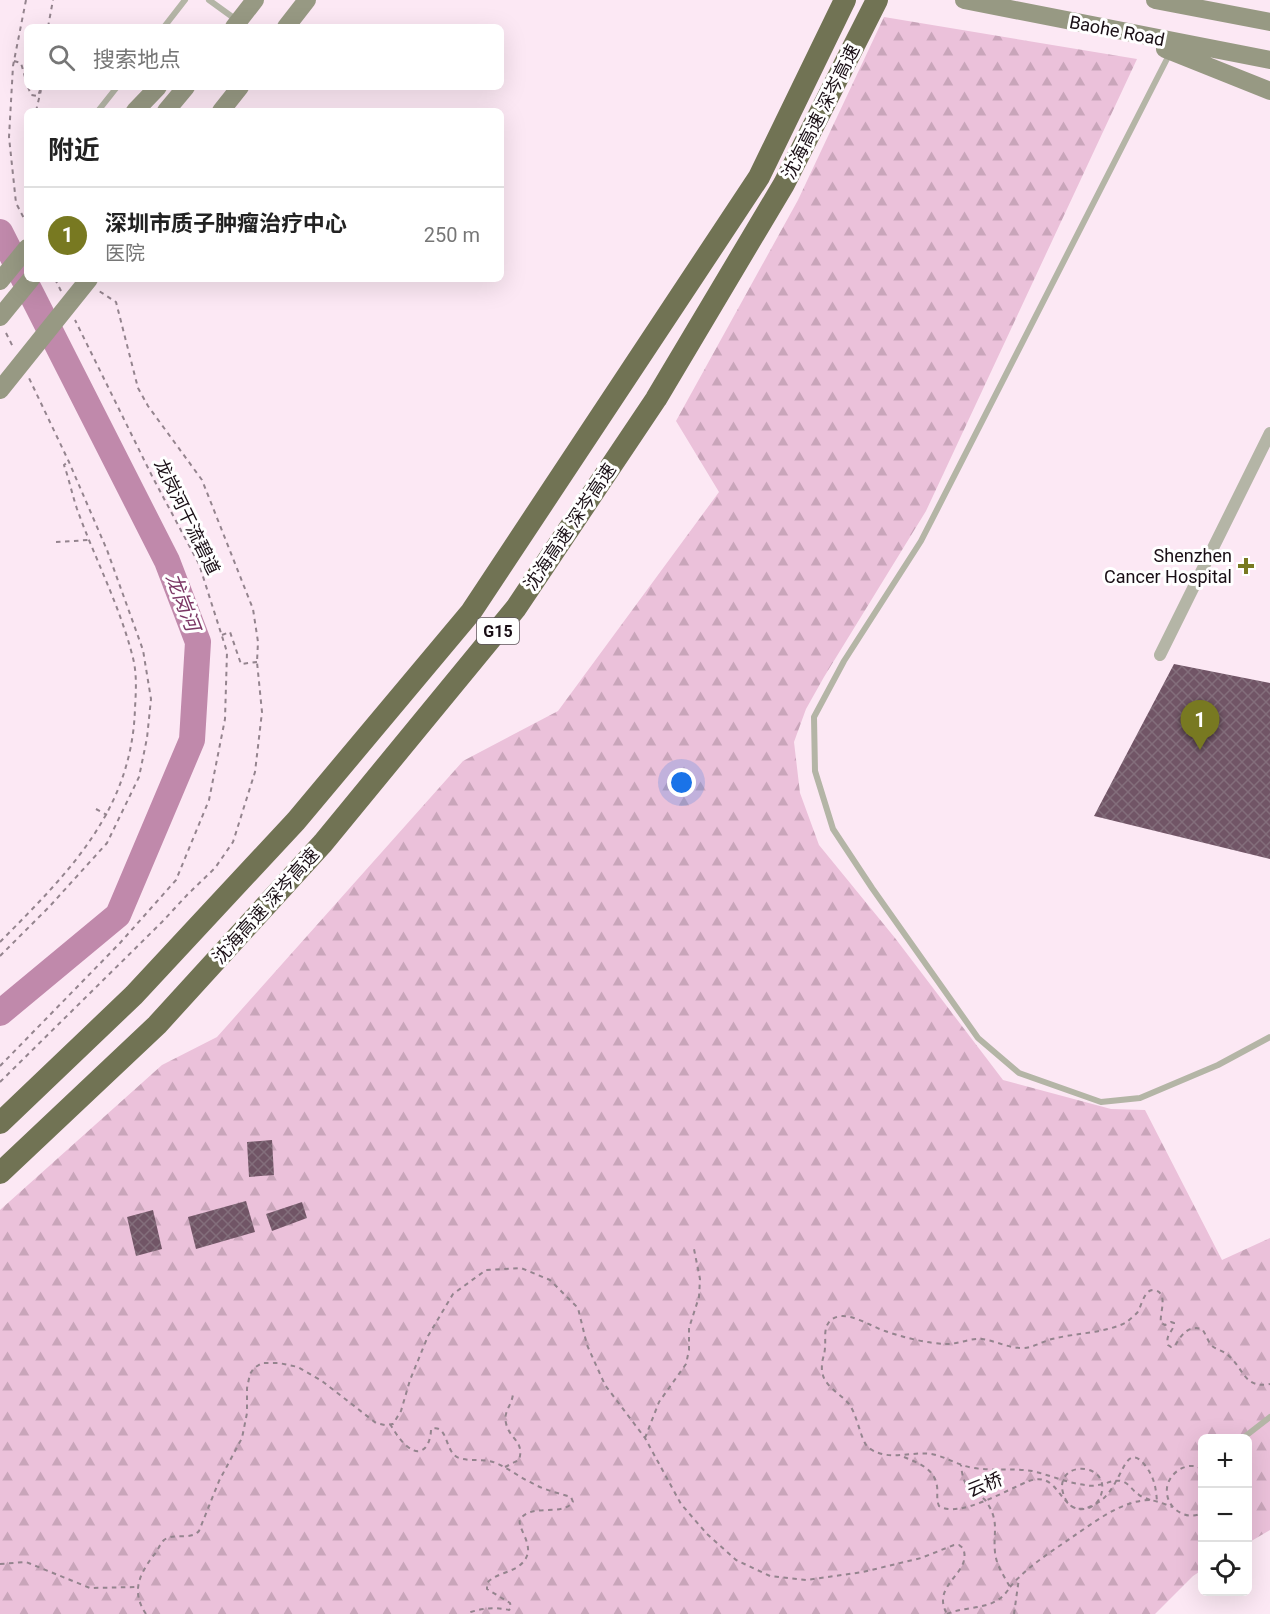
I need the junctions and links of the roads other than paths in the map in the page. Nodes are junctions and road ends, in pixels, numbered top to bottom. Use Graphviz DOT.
graph roads {
  1 [pos="185,0"];
  2 [pos="209,0"];
  3 [pos="255,0"];
  4 [pos="307,0"];
  5 [pos="844,0"];
  6 [pos="877,0"];
  7 [pos="964,0"];
  8 [pos="1155,0"];
  9 [pos="1270,22"];
  10 [pos="166,24"];
  11 [pos="236,24"];
  12 [pos="288,24"];
  13 [pos="1119,31"];
  14 [pos="1171,51"];
  15 [pos="1270,60"];
  16 [pos="115,90"];
  17 [pos="155,90"];
  18 [pos="184,90"];
  19 [pos="238,90"];
  20 [pos="1270,91"];
  21 [pos="100,108"];
  22 [pos="138,108"];
  23 [pos="168,108"];
  24 [pos="223,108"];
  25 [pos="24,252"];
  26 [pos="0,281"];
  27 [pos="29,282"];
  28 [pos="86,282"];
  29 [pos="3,324"];
  30 [pos="2,387"];
  31 [pos="1270,433"];
  32 [pos="1161,655"];
  33 [pos="1270,1037"];
  34 [pos="0,1123"];
  35 [pos="0,1173"];
  36 [pos="1270,1417"];
  37 [pos="1249,1434"];
  1 -- 10 [label="lane"];
  2 -- 11 [label="lane"];
  3 -- 11 [label="main road"];
  4 -- 12 [label="main road"];
  5 -- 34 [label="highway, 沈海高速 深岑高速 / G15"];
  6 -- 35 [label="highway, 沈海高速 深岑高速 / G15"];
  7 -- 13 [label="main road, Baohe Road"];
  8 -- 9 [label="main road, Baohe Road"];
  13 -- 14 [label="main road"];
  13 -- 15 [label="main road, Baohe Road"];
  14 -- 20 [label="main road"];
  14 -- 33 [label="lane"];
  16 -- 21 [label="lane"];
  17 -- 22 [label="main road"];
  18 -- 23 [label="main road"];
  19 -- 24 [label="main road"];
  25 -- 26 [label="main road"];
  27 -- 29 [label="main road"];
  28 -- 30 [label="main road"];
  31 -- 32 [label="street"];
  36 -- 37 [label="lane"];
}
